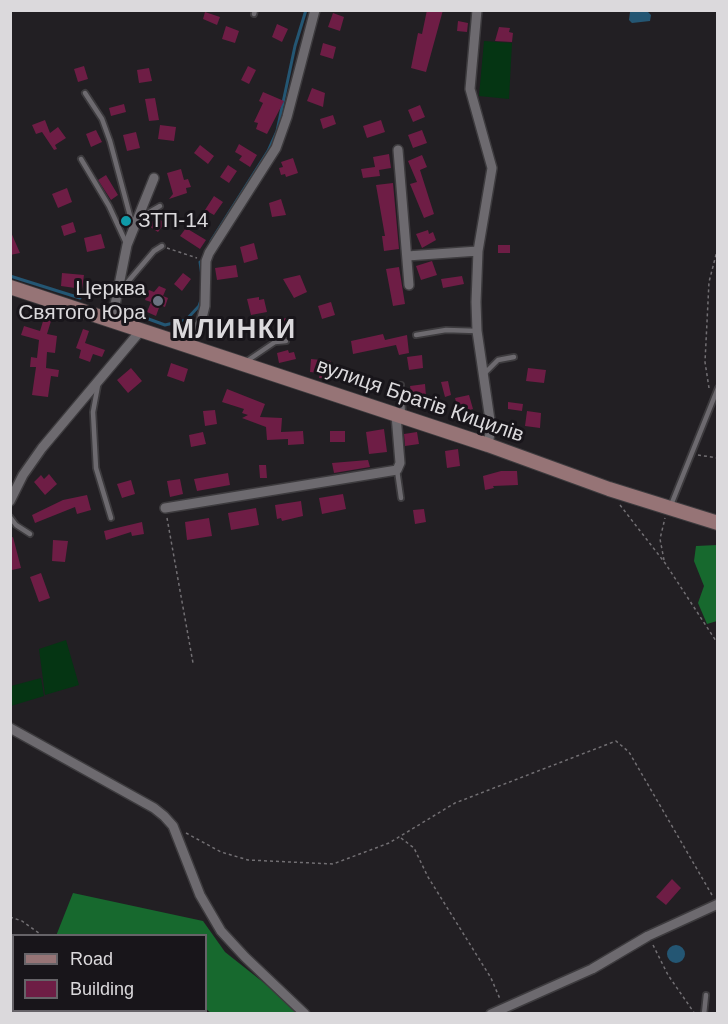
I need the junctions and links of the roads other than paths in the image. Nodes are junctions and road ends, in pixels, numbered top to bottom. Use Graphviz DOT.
graph roads {
  1 [pos="315,10"];
  2 [pos="477,10"];
  3 [pos="85,93"];
  4 [pos="398,150"];
  5 [pos="81,159"];
  6 [pos="154,178"];
  7 [pos="160,206"];
  8 [pos="139,218"];
  9 [pos="134,229"];
  10 [pos="127,245"];
  11 [pos="162,246"];
  12 [pos="478,251"];
  13 [pos="407,256"];
  14 [pos="409,285"];
  15 [pos="10,287"];
  16 [pos="119,293"];
  17 [pos="112,320"];
  18 [pos="142,329"];
  19 [pos="477,331"];
  20 [pos="416,335"];
  21 [pos="286,341"];
  22 [pos="186,344"];
  23 [pos="514,357"];
  24 [pos="243,363"];
  25 [pos="483,375"];
  26 [pos="99,380"];
  27 [pos="401,386"];
  28 [pos="717,387"];
  29 [pos="400,416"];
  30 [pos="488,445"];
  31 [pos="397,470"];
  32 [pos="401,498"];
  33 [pos="10,501"];
  34 [pos="165,508"];
  35 [pos="669,509"];
  36 [pos="10,517"];
  37 [pos="111,518"];
  38 [pos="717,523"];
  39 [pos="30,534"];
  40 [pos="10,728"];
  41 [pos="717,904"];
  42 [pos="706,995"];
  43 [pos="305,1014"];
  44 [pos="491,1014"];
  45 [pos="704,1014"];
  1 -- 22 [label="street"];
  2 -- 12 [label="street"];
  3 -- 9 [label="lane"];
  4 -- 13 [label="street"];
  5 -- 10 [label="lane"];
  6 -- 8 [label="street"];
  7 -- 8 [label="lane"];
  8 -- 9 [label="street"];
  9 -- 10 [label="street"];
  10 -- 16 [label="street"];
  11 -- 16 [label="lane"];
  12 -- 13 [label="street"];
  12 -- 19 [label="street"];
  13 -- 14 [label="street"];
  15 -- 17 [label="street, вулиця Братів Кицилів"];
  16 -- 17 [label="street"];
  17 -- 18 [label="street, вулиця Братів Кицилів"];
  18 -- 22 [label="street, вулиця Братів Кицилів"];
  18 -- 26 [label="street"];
  19 -- 20 [label="lane"];
  19 -- 25 [label="street"];
  21 -- 24 [label="lane"];
  22 -- 24 [label="street, вулиця Братів Кицилів"];
  23 -- 25 [label="lane"];
  24 -- 29 [label="street, вулиця Братів Кицилів"];
  25 -- 30 [label="street"];
  26 -- 33 [label="street"];
  26 -- 37 [label="lane"];
  27 -- 29 [label="lane"];
  28 -- 35 [label="lane"];
  29 -- 30 [label="street, вулиця Братів Кицилів"];
  29 -- 31 [label="street"];
  30 -- 35 [label="street, вулиця Братів Кицилів"];
  31 -- 32 [label="lane"];
  31 -- 34 [label="street"];
  35 -- 38 [label="street, вулиця Братів Кицилів"];
  36 -- 39 [label="lane"];
  40 -- 43 [label="street"];
  41 -- 44 [label="street"];
  42 -- 45 [label="lane"];
}
